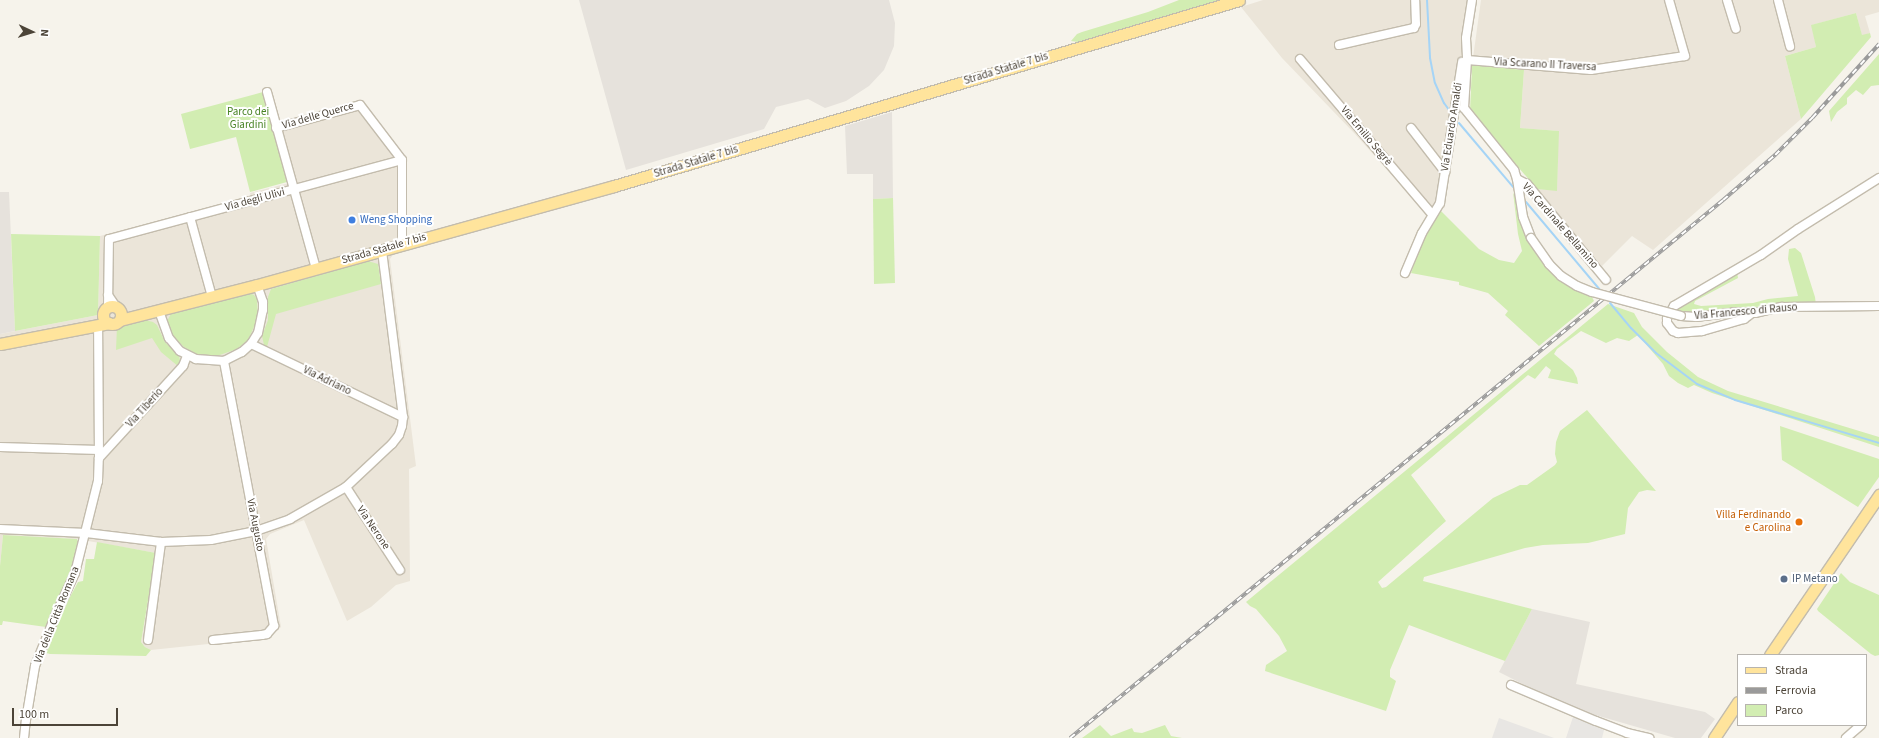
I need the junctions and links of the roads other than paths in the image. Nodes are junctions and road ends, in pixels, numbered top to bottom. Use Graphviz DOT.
graph roads {
  1 [pos="1239,0"];
  2 [pos="1415,0"];
  3 [pos="1472,0"];
  4 [pos="1669,0"];
  5 [pos="1727,0"];
  6 [pos="1778,0"];
  7 [pos="1736,29"];
  8 [pos="1466,38"];
  9 [pos="1339,45"];
  10 [pos="1790,46"];
  11 [pos="1300,59"];
  12 [pos="1467,60"];
  13 [pos="267,92"];
  14 [pos="276,128"];
  15 [pos="1411,128"];
  16 [pos="402,160"];
  17 [pos="1445,172"];
  18 [pos="1879,178"];
  19 [pos="1518,180"];
  20 [pos="293,190"];
  21 [pos="1432,214"];
  22 [pos="190,217"];
  23 [pos="402,244"];
  24 [pos="382,250"];
  25 [pos="316,269"];
  26 [pos="1406,274"];
  27 [pos="1606,280"];
  28 [pos="257,285"];
  29 [pos="212,297"];
  30 [pos="1879,306"];
  31 [pos="154,312"];
  32 [pos="113,313"];
  33 [pos="1752,313"];
  34 [pos="98,325"];
  35 [pos="85,327"];
  36 [pos="0,344"];
  37 [pos="251,344"];
  38 [pos="187,356"];
  39 [pos="224,361"];
  40 [pos="403,418"];
  41 [pos="0,447"];
  42 [pos="99,454"];
  43 [pos="346,487"];
  44 [pos="1879,495"];
  45 [pos="0,529"];
  46 [pos="256,531"];
  47 [pos="86,533"];
  48 [pos="161,542"];
  49 [pos="400,570"];
  50 [pos="148,640"];
  51 [pos="213,640"];
  52 [pos="1771,654"];
  53 [pos="1511,685"];
  54 [pos="1737,704"];
  55 [pos="1860,726"];
  56 [pos="24,738"];
  57 [pos="1649,738"];
  58 [pos="1714,738"];
  59 [pos="1846,738"];
  1 -- 23 [label="main road, Strada Statale 7 bis"];
  2 -- 9 [label="street"];
  3 -- 8 [label="street, Via Cardinale Bellamino"];
  4 -- 12 [label="street, Via Scarano II Traversa"];
  5 -- 7 [label="street"];
  6 -- 10 [label="street"];
  8 -- 12 [label="street, Via Cardinale Bellamino"];
  8 -- 17 [label="street, Via Eduardo Amaldi"];
  11 -- 21 [label="street, Via Emilio Segrè"];
  12 -- 19 [label="street, Via Cardinale Bellamino"];
  13 -- 14 [label="street"];
  14 -- 16 [label="street, Via delle Querce"];
  14 -- 20 [label="street"];
  15 -- 17 [label="street"];
  16 -- 20 [label="street, Via degli Ulivi"];
  16 -- 23 [label="street"];
  17 -- 21 [label="street, Via Eduardo Amaldi"];
  18 -- 33 [label="street"];
  19 -- 27 [label="street, Via Cardinale Bellamino"];
  19 -- 33 [label="street, Via Francesco di Rauso, bridge"];
  20 -- 22 [label="street, Via degli Ulivi"];
  20 -- 25 [label="street"];
  21 -- 26 [label="street, Via Eduardo Amaldi"];
  22 -- 29 [label="street"];
  22 -- 32 [label="street, Via degli Ulivi"];
  23 -- 24 [label="main road, Strada Statale 7 bis"];
  24 -- 25 [label="main road, Strada Statale 7 bis"];
  24 -- 40 [label="street"];
  25 -- 28 [label="main road, Strada Statale 7 bis"];
  28 -- 29 [label="main road, Strada Statale 7 bis"];
  28 -- 37 [label="street"];
  29 -- 31 [label="main road, Strada Statale 7 bis"];
  30 -- 33 [label="street, Via Francesco di Rauso"];
  31 -- 32 [label="main road, Strada Statale 7 bis"];
  31 -- 38 [label="street"];
  32 -- 34 [label="main road, Strada Statale 7 bis"];
  32 -- 35 [label="main road"];
  34 -- 35 [label="main road, Strada Statale 7 bis"];
  34 -- 42 [label="street, Via della Città Romana"];
  35 -- 36 [label="main road"];
  37 -- 39 [label="street"];
  37 -- 40 [label="street, Via Adriano"];
  38 -- 39 [label="street"];
  38 -- 42 [label="street, Via Tiberio"];
  39 -- 46 [label="street, Via Augusto"];
  40 -- 43 [label="street"];
  41 -- 42 [label="street"];
  42 -- 47 [label="street, Via della Città Romana"];
  43 -- 46 [label="street"];
  43 -- 49 [label="street, Via Nerone"];
  44 -- 52 [label="main road"];
  45 -- 47 [label="street"];
  46 -- 48 [label="street"];
  46 -- 51 [label="street, Via Augusto"];
  47 -- 48 [label="street"];
  47 -- 56 [label="street, Via della Città Romana"];
  48 -- 50 [label="street"];
  53 -- 57 [label="street"];
  54 -- 58 [label="main road"];
  55 -- 59 [label="street"];
}
